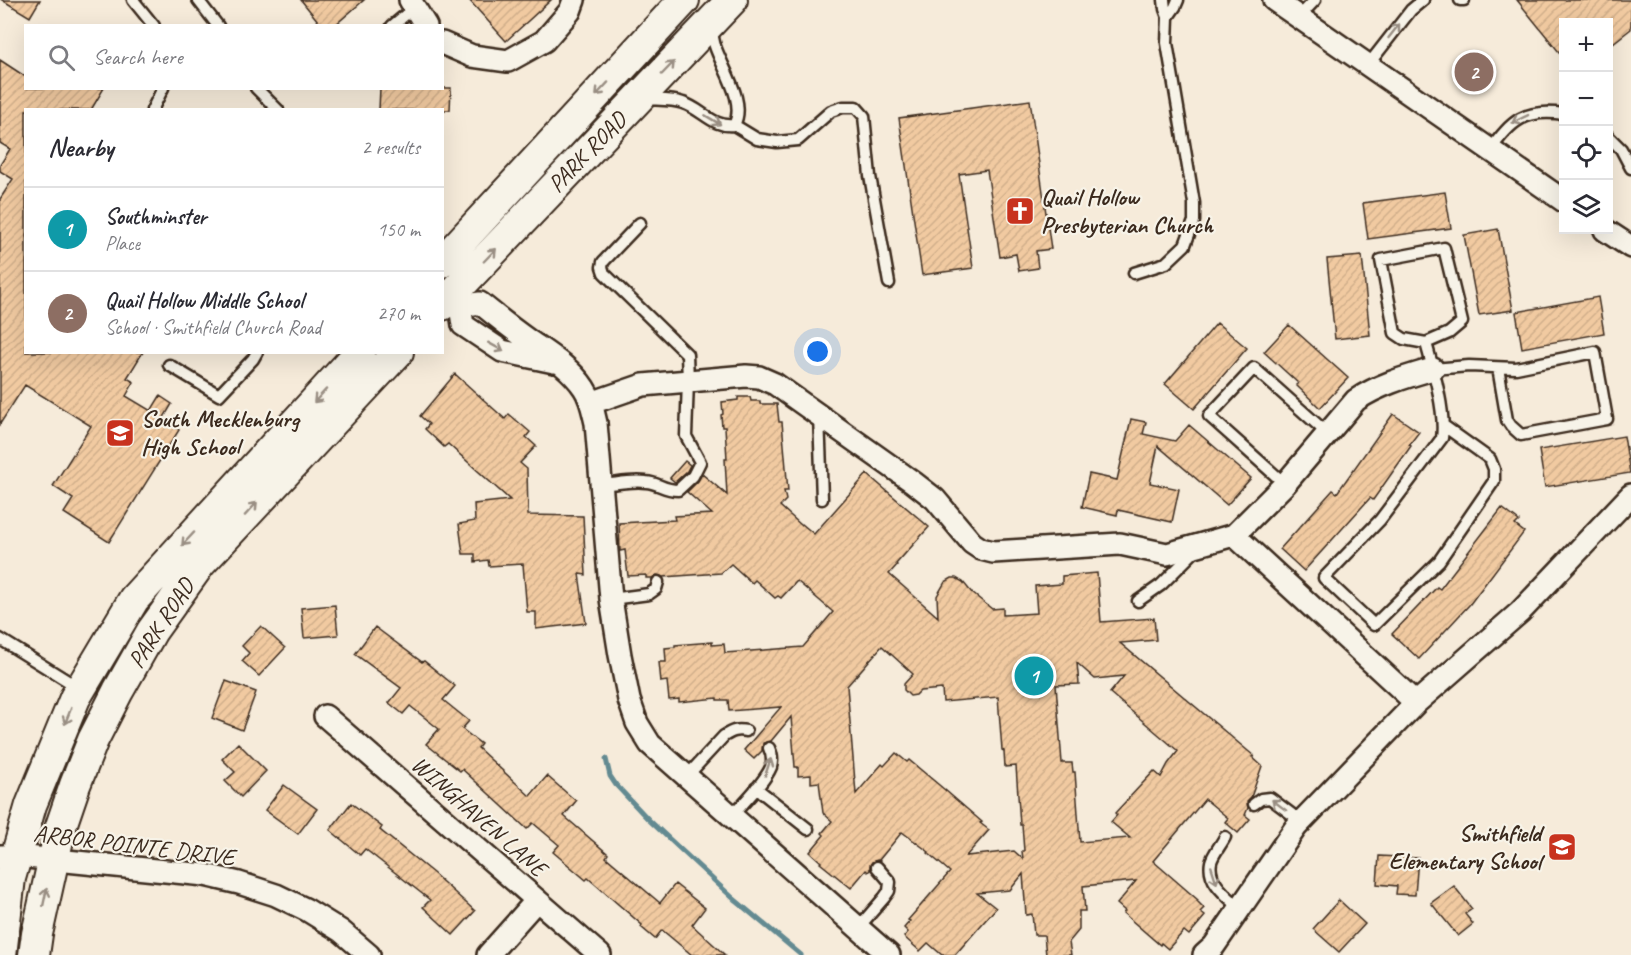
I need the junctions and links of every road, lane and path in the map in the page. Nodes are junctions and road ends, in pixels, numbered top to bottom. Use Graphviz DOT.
graph roads {
  1 [pos="133,0"];
  2 [pos="198,0"];
  3 [pos="574,0"];
  4 [pos="684,0"];
  5 [pos="732,0"];
  6 [pos="1164,0"];
  7 [pos="1178,0"];
  8 [pos="1274,0"];
  9 [pos="1315,0"];
  10 [pos="1417,0"];
  11 [pos="1423,0"];
  12 [pos="1460,0"];
  13 [pos="1464,0"];
  14 [pos="412,4"];
  15 [pos="1411,10"];
  16 [pos="1168,17"];
  17 [pos="1299,17"];
  18 [pos="152,24"];
  19 [pos="216,24"];
  20 [pos="394,24"];
  21 [pos="425,24"];
  22 [pos="709,25"];
  23 [pos="444,44"];
  24 [pos="1368,65"];
  25 [pos="162,90"];
  26 [pos="258,90"];
  27 [pos="638,99"];
  28 [pos="153,108"];
  29 [pos="276,108"];
  30 [pos="1559,113"];
  31 [pos="734,125"];
  32 [pos="1613,141"];
  33 [pos="1490,150"];
  34 [pos="1631,168"];
  35 [pos="1559,198"];
  36 [pos="640,223"];
  37 [pos="1611,234"];
  38 [pos="1631,247"];
  39 [pos="444,260"];
  40 [pos="1134,273"];
  41 [pos="889,283"];
  42 [pos="449,300"];
  43 [pos="1426,343"];
  44 [pos="256,354"];
  45 [pos="358,354"];
  46 [pos="396,354"];
  47 [pos="169,365"];
  48 [pos="1498,368"];
  49 [pos="1433,369"];
  50 [pos="688,381"];
  51 [pos="591,403"];
  52 [pos="819,415"];
  53 [pos="1444,426"];
  54 [pos="1328,434"];
  55 [pos="1285,484"];
  56 [pos="601,485"];
  57 [pos="1631,495"];
  58 [pos="822,499"];
  59 [pos="1234,534"];
  60 [pos="1200,545"];
  61 [pos="658,582"];
  62 [pos="611,599"];
  63 [pos="1138,601"];
  64 [pos="0,639"];
  65 [pos="80,689"];
  66 [pos="1416,703"];
  67 [pos="325,716"];
  68 [pos="746,731"];
  69 [pos="769,748"];
  70 [pos="687,776"];
  71 [pos="756,788"];
  72 [pos="1254,804"];
  73 [pos="732,816"];
  74 [pos="1302,822"];
  75 [pos="808,829"];
  76 [pos="1225,837"];
  77 [pos="8,856"];
  78 [pos="53,860"];
  79 [pos="877,867"];
  80 [pos="537,900"];
  81 [pos="1240,908"];
  82 [pos="858,928"];
  83 [pos="1,955"];
  84 [pos="34,955"];
  85 [pos="369,955"];
  86 [pos="488,955"];
  87 [pos="600,955"];
  88 [pos="889,955"];
  89 [pos="1204,955"];
  1 -- 18 [label="lane"];
  2 -- 19 [label="lane"];
  3 -- 23 [label="street"];
  4 -- 39 [label="main road, PARK ROAD, one-way"];
  5 -- 22 [label="main road, PARK ROAD"];
  6 -- 16 [label="lane"];
  7 -- 16 [label="lane"];
  8 -- 17 [label="street"];
  9 -- 17 [label="lane"];
  10 -- 15 [label="lane"];
  11 -- 15 [label="lane"];
  12 -- 13 [label="lane"];
  14 -- 20 [label="lane"];
  14 -- 21 [label="street"];
  24 -- 15 [label="lane, one-way"];
  16 -- 40 [label="lane"];
  17 -- 24 [label="street"];
  27 -- 22 [label="main road, PARK ROAD, one-way"];
  22 -- 31 [label="lane"];
  24 -- 33 [label="street"];
  25 -- 28 [label="lane"];
  26 -- 29 [label="lane"];
  27 -- 31 [label="lane, one-way"];
  42 -- 27 [label="main road, PARK ROAD, one-way"];
  30 -- 33 [label="lane, one-way"];
  31 -- 41 [label="lane"];
  32 -- 34 [label="lane"];
  33 -- 35 [label="street"];
  36 -- 50 [label="lane"];
  37 -- 38 [label="street"];
  42 -- 51 [label="street"];
  43 -- 43 [label="lane"];
  43 -- 49 [label="lane"];
  44 -- 47 [label="lane"];
  45 -- 65 [label="main road, PARK ROAD, one-way"];
  78 -- 46 [label="main road, PARK ROAD, one-way"];
  48 -- 48 [label="lane"];
  48 -- 49 [label="lane"];
  49 -- 53 [label="lane"];
  49 -- 54 [label="street"];
  50 -- 51 [label="street"];
  50 -- 52 [label="street"];
  50 -- 56 [label="lane"];
  51 -- 56 [label="street"];
  52 -- 58 [label="lane"];
  52 -- 60 [label="street"];
  53 -- 53 [label="lane"];
  54 -- 55 [label="street"];
  54 -- 55 [label="lane"];
  55 -- 59 [label="street"];
  56 -- 62 [label="street"];
  57 -- 66 [label="street"];
  59 -- 60 [label="street"];
  59 -- 66 [label="street"];
  60 -- 63 [label="lane"];
  61 -- 62 [label="lane"];
  62 -- 70 [label="street"];
  64 -- 65 [label="lane"];
  65 -- 77 [label="main road, PARK ROAD, one-way"];
  66 -- 74 [label="street"];
  67 -- 80 [label="street, WINGHAVEN LANE"];
  68 -- 70 [label="lane"];
  71 -- 69 [label="lane, one-way"];
  70 -- 73 [label="street"];
  71 -- 73 [label="lane"];
  71 -- 75 [label="lane"];
  74 -- 72 [label="lane, one-way"];
  73 -- 82 [label="street"];
  74 -- 81 [label="street"];
  76 -- 81 [label="lane, one-way"];
  77 -- 78 [label="street, ARBOR POINTE DRIVE"];
  77 -- 83 [label="main road, PARK ROAD"];
  84 -- 78 [label="main road, PARK ROAD, one-way"];
  78 -- 85 [label="street, ARBOR POINTE DRIVE"];
  79 -- 82 [label="lane"];
  80 -- 86 [label="street"];
  80 -- 87 [label="street, WINGHAVEN LANE"];
  81 -- 89 [label="street"];
  82 -- 88 [label="street"];
}
